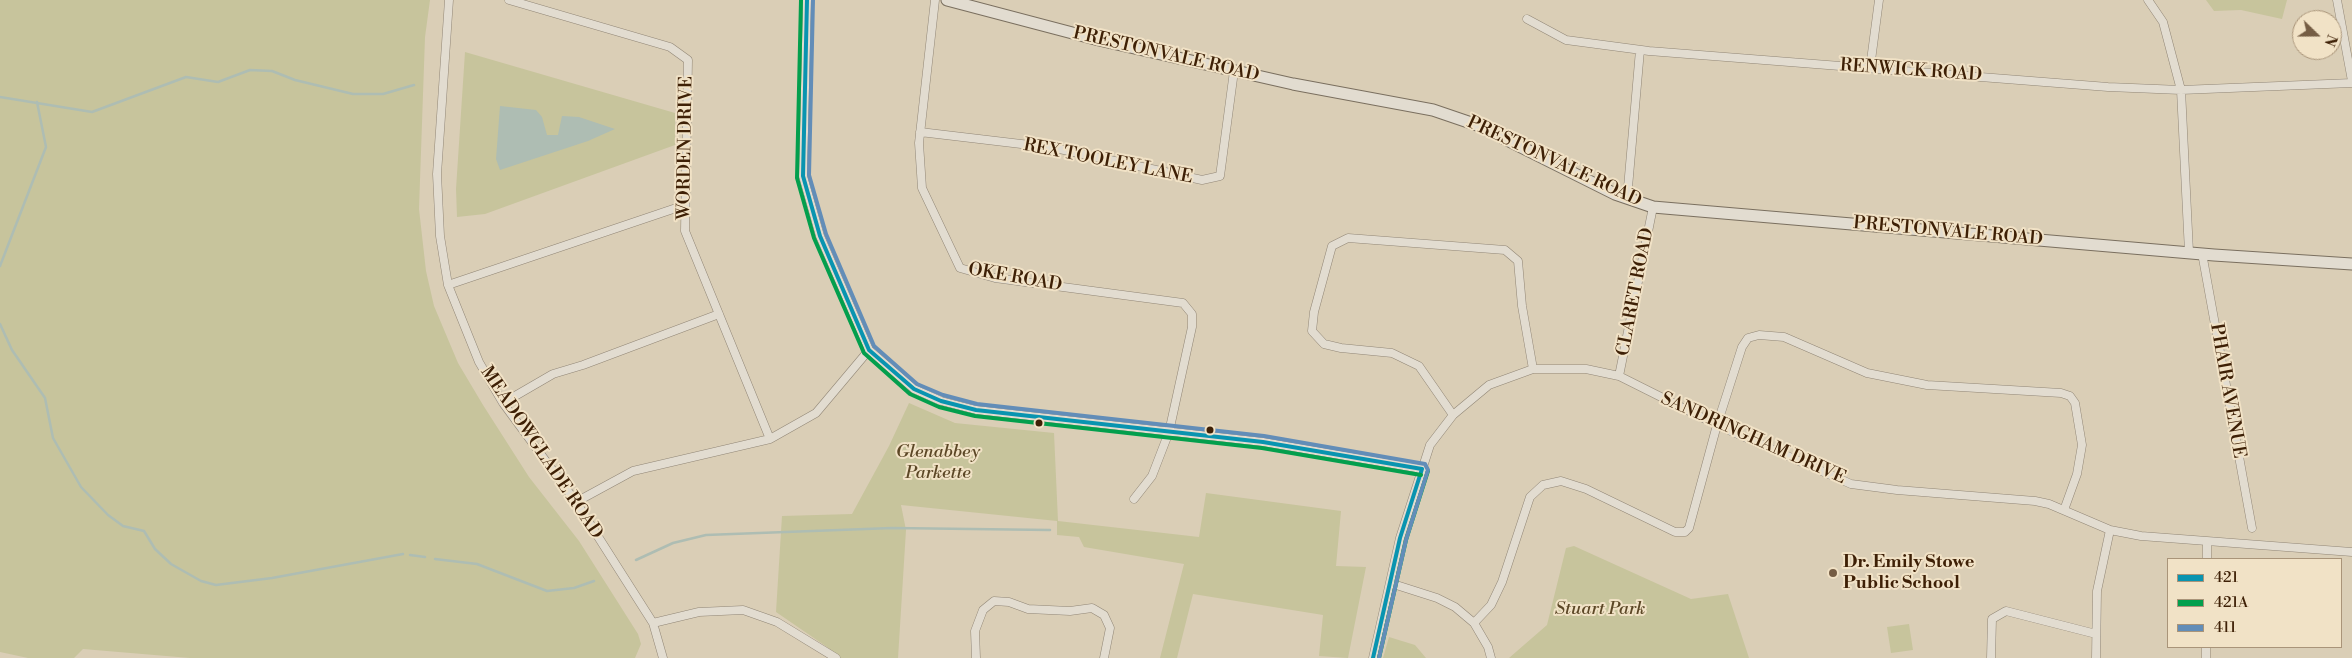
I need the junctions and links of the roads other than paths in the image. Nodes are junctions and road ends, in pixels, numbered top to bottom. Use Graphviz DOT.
graph roads {
  1 [pos="449,0"];
  2 [pos="509,0"];
  3 [pos="807,0"];
  4 [pos="935,0"];
  5 [pos="947,0"];
  6 [pos="1879,0"];
  7 [pos="2148,0"];
  8 [pos="2337,0"];
  9 [pos="1527,18"];
  10 [pos="1640,50"];
  11 [pos="1870,68"];
  12 [pos="1234,71"];
  13 [pos="2352,82"];
  14 [pos="2181,90"];
  15 [pos="920,132"];
  16 [pos="1627,199"];
  17 [pos="685,205"];
  18 [pos="1653,208"];
  19 [pos="2188,252"];
  20 [pos="2202,253"];
  21 [pos="2352,264"];
  22 [pos="448,285"];
  23 [pos="719,314"];
  24 [pos="869,350"];
  25 [pos="1533,369"];
  26 [pos="1619,376"];
  27 [pos="503,403"];
  28 [pos="1453,415"];
  29 [pos="1717,426"];
  30 [pos="1169,432"];
  31 [pos="770,438"];
  32 [pos="1422,469"];
  33 [pos="1134,499"];
  34 [pos="576,502"];
  35 [pos="2064,510"];
  36 [pos="2252,528"];
  37 [pos="2110,530"];
  38 [pos="2207,542"];
  39 [pos="2352,552"];
  40 [pos="2207,558"];
  41 [pos="1390,583"];
  42 [pos="653,623"];
  43 [pos="1474,623"];
  44 [pos="2096,634"];
  45 [pos="663,658"];
  46 [pos="836,658"];
  47 [pos="976,658"];
  48 [pos="1104,658"];
  49 [pos="1373,658"];
  50 [pos="1491,658"];
  51 [pos="1991,658"];
  52 [pos="2096,658"];
  1 -- 22 [label="street, MEADOWGLADE ROAD"];
  2 -- 17 [label="street, WORDEN DRIVE"];
  3 -- 24 [label="street"];
  4 -- 15 [label="street, OKE ROAD"];
  5 -- 12 [label="street, PRESTONVALE ROAD"];
  6 -- 11 [label="street"];
  7 -- 14 [label="street"];
  8 -- 13 [label="street"];
  9 -- 10 [label="street, RENWICK ROAD"];
  10 -- 11 [label="street, RENWICK ROAD"];
  10 -- 16 [label="street"];
  11 -- 14 [label="street, RENWICK ROAD"];
  12 -- 15 [label="street, REX TOOLEY LANE"];
  12 -- 16 [label="street, PRESTONVALE ROAD"];
  13 -- 14 [label="street, RENWICK ROAD"];
  14 -- 19 [label="street"];
  15 -- 30 [label="street, OKE ROAD"];
  16 -- 18 [label="street, PRESTONVALE ROAD"];
  17 -- 22 [label="street"];
  17 -- 23 [label="street, WORDEN DRIVE"];
  18 -- 19 [label="street, PRESTONVALE ROAD"];
  18 -- 26 [label="street, CLARET ROAD"];
  19 -- 20 [label="street, PRESTONVALE ROAD"];
  20 -- 21 [label="street, PRESTONVALE ROAD"];
  20 -- 36 [label="street, PHAIR AVENUE"];
  22 -- 27 [label="street, MEADOWGLADE ROAD"];
  23 -- 27 [label="street"];
  23 -- 31 [label="street, WORDEN DRIVE"];
  24 -- 30 [label="street"];
  24 -- 31 [label="street"];
  25 -- 26 [label="street, SANDRINGHAM DRIVE"];
  25 -- 28 [label="street, SANDRINGHAM DRIVE"];
  25 -- 28 [label="street"];
  26 -- 29 [label="street, SANDRINGHAM DRIVE"];
  27 -- 34 [label="street, MEADOWGLADE ROAD"];
  28 -- 32 [label="street, SANDRINGHAM DRIVE"];
  29 -- 35 [label="street, SANDRINGHAM DRIVE"];
  29 -- 35 [label="street"];
  29 -- 43 [label="street"];
  30 -- 32 [label="street"];
  30 -- 33 [label="street, OKE ROAD"];
  31 -- 34 [label="street"];
  32 -- 41 [label="street, SANDRINGHAM DRIVE"];
  34 -- 42 [label="street, MEADOWGLADE ROAD"];
  35 -- 37 [label="street, SANDRINGHAM DRIVE"];
  37 -- 38 [label="street, SANDRINGHAM DRIVE"];
  37 -- 44 [label="street"];
  38 -- 39 [label="street, SANDRINGHAM DRIVE"];
  38 -- 40 [label="street"];
  41 -- 43 [label="street"];
  41 -- 49 [label="street, SANDRINGHAM DRIVE"];
  42 -- 45 [label="street, MEADOWGLADE ROAD"];
  42 -- 46 [label="street"];
  43 -- 50 [label="street"];
  44 -- 51 [label="street"];
  44 -- 52 [label="street"];
  47 -- 48 [label="street"];
}
